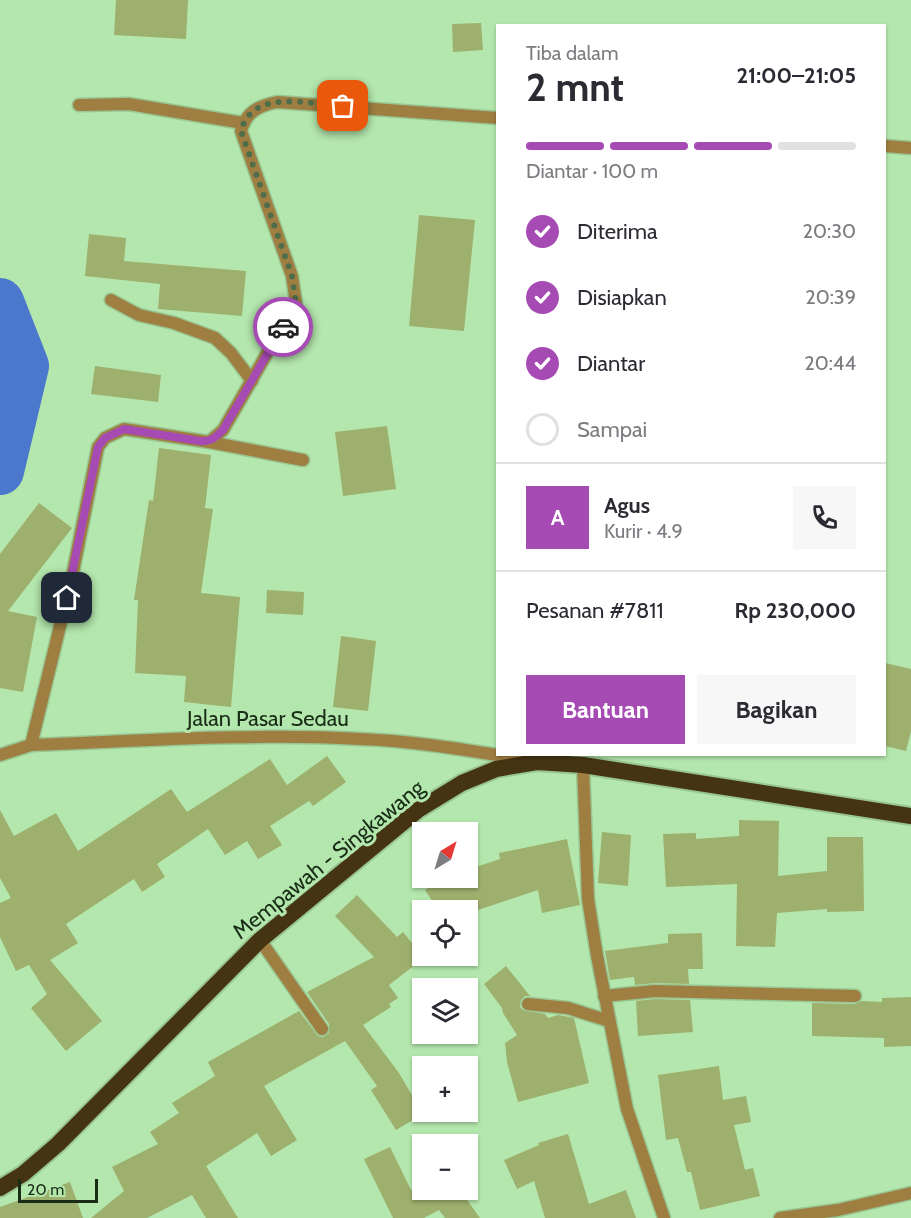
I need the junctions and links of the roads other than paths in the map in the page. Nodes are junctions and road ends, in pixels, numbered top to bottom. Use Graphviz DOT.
graph roads {
  1 [pos="79,105"];
  2 [pos="496,118"];
  3 [pos="243,123"];
  4 [pos="886,146"];
  5 [pos="911,148"];
  6 [pos="111,300"];
  7 [pos="252,381"];
  8 [pos="209,442"];
  9 [pos="303,460"];
  10 [pos="31,745"];
  11 [pos="0,755"];
  12 [pos="496,755"];
  13 [pos="499,756"];
  14 [pos="537,762"];
  15 [pos="583,765"];
  16 [pos="911,816"];
  17 [pos="260,940"];
  18 [pos="604,996"];
  19 [pos="855,996"];
  20 [pos="528,1004"];
  21 [pos="609,1021"];
  22 [pos="322,1029"];
  23 [pos="0,1188"];
  24 [pos="911,1193"];
  25 [pos="664,1218"];
  26 [pos="780,1218"];
  1 -- 3 [label="street"];
  2 -- 3 [label="street"];
  3 -- 7 [label="street"];
  4 -- 5 [label="street"];
  6 -- 7 [label="street"];
  7 -- 8 [label="street"];
  8 -- 9 [label="street"];
  8 -- 10 [label="street"];
  10 -- 11 [label="street, Jalan Pasar Sedau"];
  10 -- 12 [label="street, Jalan Pasar Sedau"];
  13 -- 14 [label="street, Jalan Pasar Sedau"];
  14 -- 15 [label="highway, Mempawah - Singkawang"];
  14 -- 17 [label="highway, Mempawah - Singkawang"];
  15 -- 16 [label="highway, Mempawah - Singkawang"];
  15 -- 18 [label="street"];
  17 -- 22 [label="street"];
  17 -- 23 [label="highway, Mempawah - Singkawang"];
  18 -- 19 [label="street"];
  18 -- 21 [label="street"];
  20 -- 21 [label="street"];
  21 -- 25 [label="street"];
  24 -- 26 [label="street"];
}
